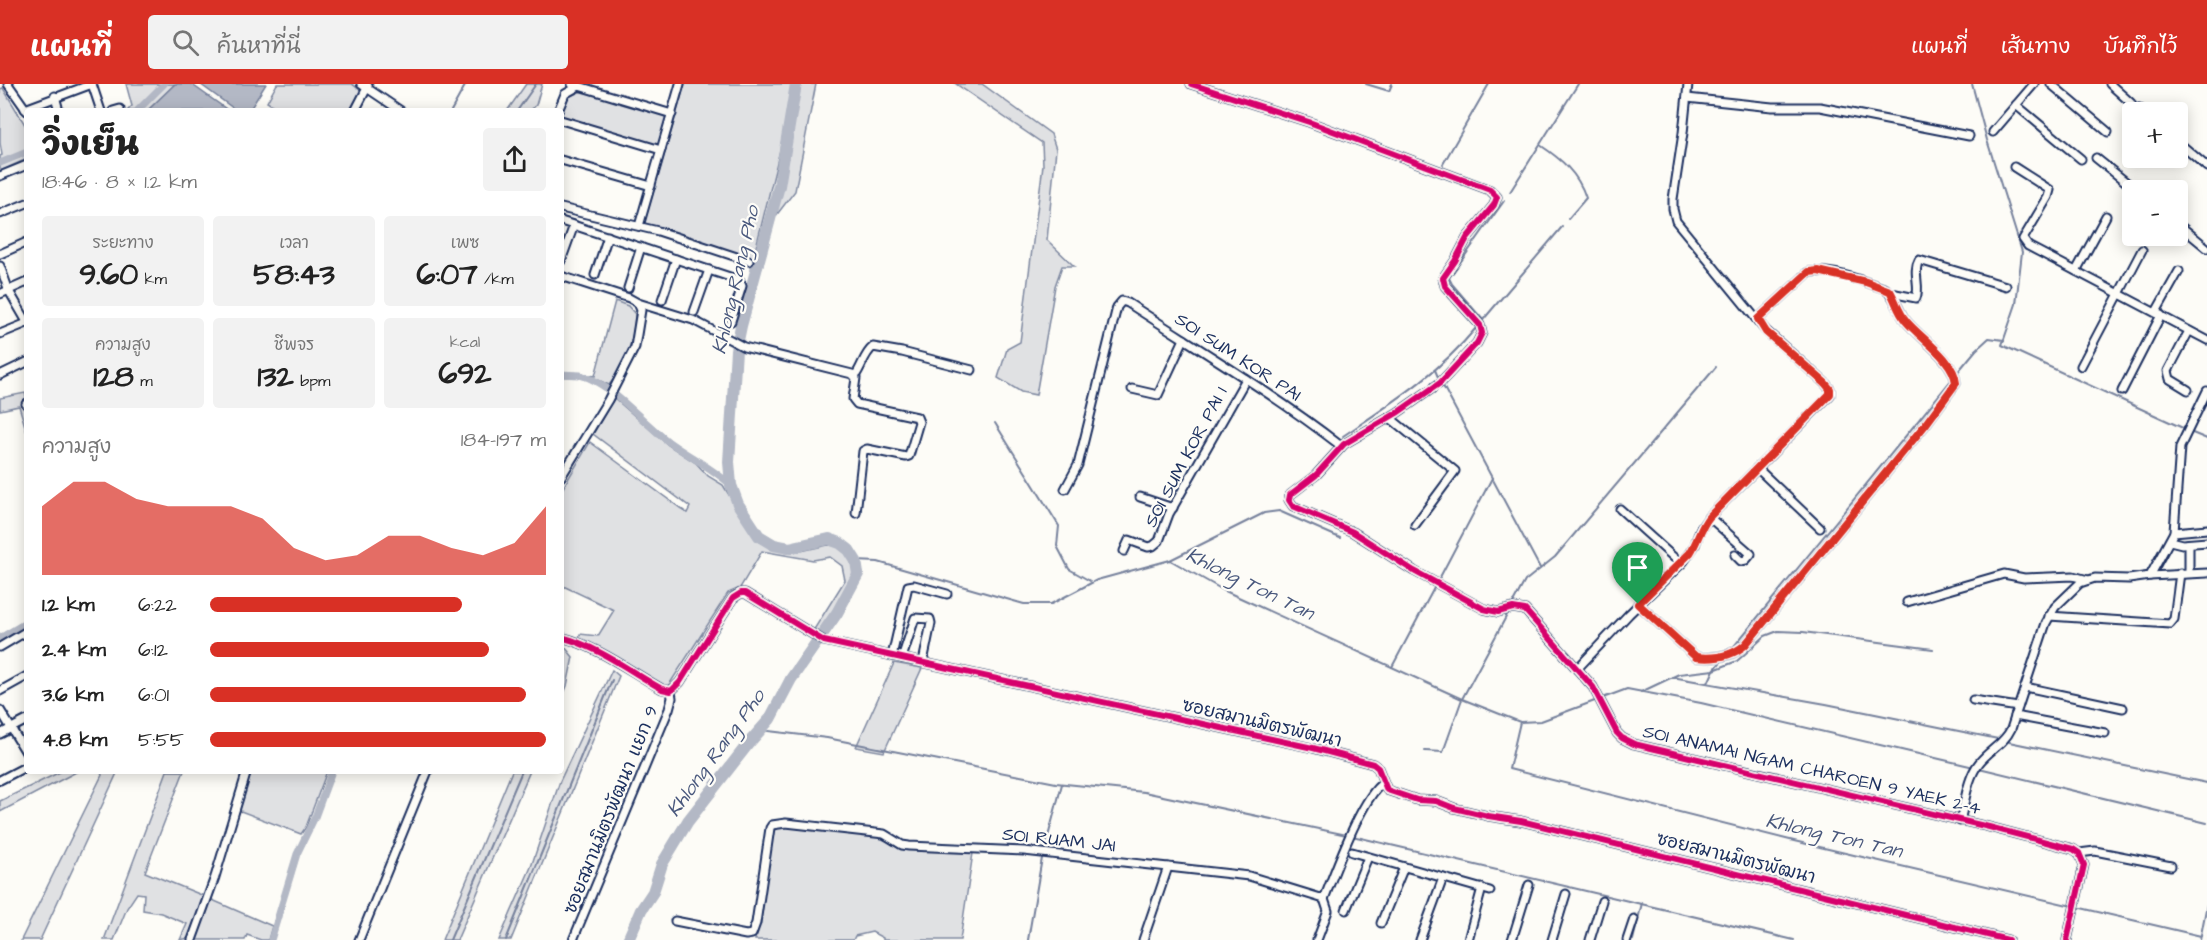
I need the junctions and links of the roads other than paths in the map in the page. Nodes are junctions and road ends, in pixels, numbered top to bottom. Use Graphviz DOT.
graph roads {
  1 [pos="8,84"];
  2 [pos="680,84"];
  3 [pos="1191,84"];
  4 [pos="1688,84"];
  5 [pos="2034,84"];
  6 [pos="2051,84"];
  7 [pos="2110,84"];
  8 [pos="366,85"];
  9 [pos="577,85"];
  10 [pos="55,96"];
  11 [pos="1687,98"];
  12 [pos="2130,102"];
  13 [pos="2016,105"];
  14 [pos="25,108"];
  15 [pos="30,108"];
  16 [pos="58,108"];
  17 [pos="100,108"];
  18 [pos="356,108"];
  19 [pos="396,108"];
  20 [pos="559,108"];
  21 [pos="672,114"];
  22 [pos="564,121"];
  23 [pos="1993,132"];
  24 [pos="2108,132"];
  25 [pos="1969,136"];
  26 [pos="661,150"];
  27 [pos="2188,151"];
  28 [pos="2096,158"];
  29 [pos="2081,159"];
  30 [pos="564,161"];
  31 [pos="24,166"];
  32 [pos="2014,167"];
  33 [pos="2207,167"];
  34 [pos="0,176"];
  35 [pos="2124,180"];
  36 [pos="651,186"];
  37 [pos="24,204"];
  38 [pos="564,209"];
  39 [pos="0,214"];
  40 [pos="2106,216"];
  41 [pos="564,222"];
  42 [pos="574,225"];
  43 [pos="639,226"];
  44 [pos="2188,232"];
  45 [pos="608,236"];
  46 [pos="24,243"];
  47 [pos="641,247"];
  48 [pos="2207,248"];
  49 [pos="2142,250"];
  50 [pos="564,253"];
  51 [pos="0,254"];
  52 [pos="676,259"];
  53 [pos="748,261"];
  54 [pos="0,266"];
  55 [pos="709,270"];
  56 [pos="2076,271"];
  57 [pos="2180,271"];
  58 [pos="595,275"];
  59 [pos="564,277"];
  60 [pos="24,284"];
  61 [pos="2006,285"];
  62 [pos="627,288"];
  63 [pos="9,291"];
  64 [pos="1891,293"];
  65 [pos="0,294"];
  66 [pos="2119,294"];
  67 [pos="662,300"];
  68 [pos="638,303"];
  69 [pos="694,312"];
  70 [pos="2159,314"];
  71 [pos="24,318"];
  72 [pos="1758,319"];
  73 [pos="731,321"];
  74 [pos="24,324"];
  75 [pos="2189,331"];
  76 [pos="0,334"];
  77 [pos="1184,339"];
  78 [pos="2207,340"];
  79 [pos="24,363"];
  80 [pos="2081,366"];
  81 [pos="972,370"];
  82 [pos="0,375"];
  83 [pos="855,376"];
  84 [pos="1246,380"];
  85 [pos="1132,389"];
  86 [pos="2188,390"];
  87 [pos="2122,391"];
  88 [pos="2207,391"];
  89 [pos="1389,417"];
  90 [pos="1341,446"];
  91 [pos="1757,468"];
  92 [pos="564,472"];
  93 [pos="1065,489"];
  94 [pos="1140,497"];
  95 [pos="1173,508"];
  96 [pos="1620,509"];
  97 [pos="856,513"];
  98 [pos="1709,517"];
  99 [pos="1415,525"];
  100 [pos="1820,528"];
  101 [pos="2207,529"];
  102 [pos="2174,532"];
  103 [pos="2170,541"];
  104 [pos="2207,542"];
  105 [pos="2189,544"];
  106 [pos="1124,551"];
  107 [pos="1735,555"];
  108 [pos="1681,564"];
  109 [pos="2184,573"];
  110 [pos="2207,573"];
  111 [pos="2150,576"];
  112 [pos="2088,580"];
  113 [pos="947,594"];
  114 [pos="1907,602"];
  115 [pos="1638,604"];
  116 [pos="2049,616"];
  117 [pos="24,633"];
  118 [pos="564,638"];
  119 [pos="0,647"];
  120 [pos="892,656"];
  121 [pos="902,658"];
  122 [pos="923,663"];
  123 [pos="1577,669"];
  124 [pos="24,678"];
  125 [pos="2025,687"];
  126 [pos="671,691"];
  127 [pos="0,692"];
  128 [pos="1974,700"];
  129 [pos="2018,707"];
  130 [pos="2123,708"];
  131 [pos="0,710"];
  132 [pos="2015,716"];
  133 [pos="24,722"];
  134 [pos="10,729"];
  135 [pos="2105,733"];
  136 [pos="0,734"];
  137 [pos="24,750"];
  138 [pos="24,768"];
  139 [pos="246,774"];
  140 [pos="427,774"];
  141 [pos="0,780"];
  142 [pos="1383,783"];
  143 [pos="1960,821"];
  144 [pos="1349,850"];
  145 [pos="2079,853"];
  146 [pos="1368,857"];
  147 [pos="2171,866"];
  148 [pos="1168,867"];
  149 [pos="1404,867"];
  150 [pos="1443,878"];
  151 [pos="1529,885"];
  152 [pos="1482,888"];
  153 [pos="1490,891"];
  154 [pos="1566,894"];
  155 [pos="1324,899"];
  156 [pos="1602,901"];
  157 [pos="1346,910"];
  158 [pos="1634,919"];
  159 [pos="675,921"];
  160 [pos="1381,923"];
  161 [pos="750,938"];
  162 [pos="192,940"];
  163 [pos="359,940"];
  164 [pos="573,940"];
  165 [pos="1143,940"];
  166 [pos="1317,940"];
  167 [pos="1420,940"];
  168 [pos="1468,940"];
  169 [pos="1512,940"];
  170 [pos="1552,940"];
  171 [pos="1590,940"];
  172 [pos="1627,940"];
  173 [pos="2008,940"];
  174 [pos="2067,940"];
  1 -- 14 [label="street"];
  2 -- 21 [label="street"];
  3 -- 89 [label="street, SOI ANAMAI NGAM CHAROEN 9 YAEK 2-4"];
  4 -- 11 [label="street"];
  5 -- 13 [label="street"];
  6 -- 24 [label="street"];
  7 -- 12 [label="street"];
  8 -- 18 [label="street"];
  8 -- 19 [label="street"];
  9 -- 20 [label="street"];
  9 -- 21 [label="street"];
  10 -- 15 [label="street"];
  10 -- 16 [label="street"];
  10 -- 17 [label="street"];
  11 -- 25 [label="street"];
  11 -- 72 [label="street"];
  13 -- 23 [label="street"];
  13 -- 29 [label="street"];
  21 -- 26 [label="street"];
  22 -- 26 [label="street"];
  26 -- 36 [label="street"];
  27 -- 33 [label="street"];
  28 -- 35 [label="street"];
  30 -- 36 [label="street"];
  31 -- 34 [label="street"];
  32 -- 56 [label="street"];
  36 -- 43 [label="street"];
  37 -- 39 [label="street"];
  38 -- 43 [label="street"];
  40 -- 56 [label="street"];
  41 -- 42 [label="street"];
  42 -- 45 [label="street"];
  42 -- 50 [label="street"];
  43 -- 53 [label="street"];
  44 -- 48 [label="street"];
  45 -- 47 [label="street"];
  45 -- 58 [label="street"];
  46 -- 51 [label="street"];
  47 -- 52 [label="street"];
  47 -- 62 [label="street"];
  49 -- 66 [label="street"];
  52 -- 55 [label="street"];
  52 -- 67 [label="street"];
  54 -- 63 [label="street"];
  55 -- 69 [label="street"];
  55 -- 73 [label="street"];
  56 -- 66 [label="street"];
  57 -- 70 [label="street"];
  59 -- 68 [label="street"];
  60 -- 63 [label="street"];
  61 -- 64 [label="street"];
  63 -- 65 [label="street"];
  63 -- 71 [label="street"];
  64 -- 72 [label="street"];
  64 -- 115 [label="street"];
  66 -- 70 [label="street"];
  66 -- 80 [label="street"];
  68 -- 83 [label="street"];
  68 -- 92 [label="street"];
  70 -- 75 [label="street"];
  70 -- 87 [label="street"];
  72 -- 91 [label="street"];
  74 -- 76 [label="street"];
  75 -- 78 [label="street"];
  75 -- 86 [label="street"];
  77 -- 84 [label="street, SOI SUM KOR PAI"];
  77 -- 85 [label="street"];
  77 -- 93 [label="street, SOI SUM KOR PAI"];
  79 -- 82 [label="street"];
  81 -- 83 [label="street"];
  83 -- 97 [label="street"];
  84 -- 90 [label="street, SOI SUM KOR PAI"];
  84 -- 95 [label="street, SOI SUM KOR PAI 1"];
  88 -- 102 [label="street"];
  89 -- 90 [label="street, SOI ANAMAI NGAM CHAROEN 9 YAEK 2-4"];
  89 -- 99 [label="street"];
  90 -- 123 [label="street, SOI ANAMAI NGAM CHAROEN 9 YAEK 2-4"];
  91 -- 98 [label="street"];
  91 -- 100 [label="street"];
  94 -- 95 [label="street"];
  95 -- 106 [label="street, SOI SUM KOR PAI 1"];
  96 -- 108 [label="street"];
  98 -- 107 [label="street"];
  98 -- 108 [label="street"];
  101 -- 102 [label="street"];
  102 -- 103 [label="street"];
  103 -- 105 [label="street"];
  103 -- 111 [label="street"];
  104 -- 105 [label="street"];
  105 -- 109 [label="street"];
  108 -- 115 [label="street"];
  109 -- 110 [label="street"];
  109 -- 111 [label="street"];
  109 -- 116 [label="street"];
  111 -- 112 [label="street"];
  112 -- 114 [label="street"];
  112 -- 116 [label="street"];
  113 -- 120 [label="street"];
  115 -- 123 [label="street"];
  116 -- 125 [label="street"];
  117 -- 119 [label="street"];
  118 -- 126 [label="street"];
  120 -- 121 [label="street, ซอยสมานมิตรพัฒนา"];
  120 -- 126 [label="street, ซอยสมานมิตรพัฒนา"];
  121 -- 122 [label="street, ซอยสมานมิตรพัฒนา"];
  121 -- 122 [label="street"];
  122 -- 142 [label="street, ซอยสมานมิตรพัฒนา"];
  123 -- 143 [label="street, SOI ANAMAI NGAM CHAROEN 9 YAEK 2-4"];
  124 -- 127 [label="street"];
  125 -- 129 [label="street"];
  125 -- 130 [label="street"];
  126 -- 164 [label="street, ซอยสมานมิตรพัฒนา แยก 9"];
  128 -- 129 [label="street"];
  129 -- 132 [label="street"];
  131 -- 134 [label="street"];
  132 -- 135 [label="street"];
  132 -- 143 [label="street"];
  133 -- 134 [label="street"];
  134 -- 136 [label="street"];
  134 -- 137 [label="street"];
  138 -- 141 [label="street"];
  139 -- 162 [label="street"];
  140 -- 163 [label="street"];
  142 -- 144 [label="street"];
  142 -- 173 [label="street, ซอยสมานมิตรพัฒนา"];
  143 -- 145 [label="street, SOI ANAMAI NGAM CHAROEN 9 YAEK 2-4"];
  144 -- 146 [label="street"];
  144 -- 155 [label="street"];
  145 -- 147 [label="street, SOI ANAMAI NGAM CHAROEN 9 YAEK 2-4"];
  145 -- 174 [label="street"];
  146 -- 149 [label="street"];
  146 -- 157 [label="street"];
  148 -- 155 [label="street, SOI RUAM JAI"];
  148 -- 161 [label="street, SOI RUAM JAI"];
  148 -- 165 [label="street"];
  149 -- 150 [label="street"];
  149 -- 160 [label="street"];
  150 -- 152 [label="street"];
  150 -- 167 [label="street"];
  151 -- 169 [label="street"];
  152 -- 153 [label="street"];
  152 -- 168 [label="street"];
  154 -- 170 [label="street"];
  155 -- 166 [label="street"];
  156 -- 171 [label="street"];
  158 -- 172 [label="street"];
  159 -- 161 [label="street, SOI RUAM JAI"];
}
